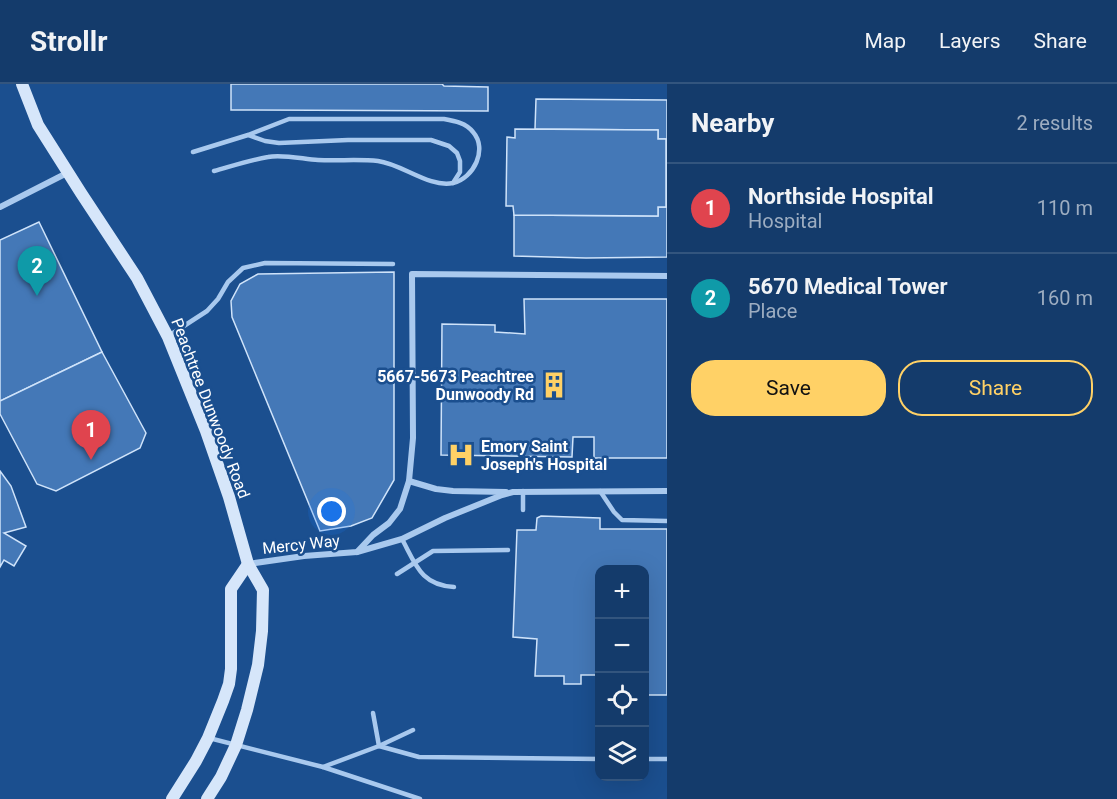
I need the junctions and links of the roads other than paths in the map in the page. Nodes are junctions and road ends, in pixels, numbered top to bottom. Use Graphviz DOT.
graph roads {
  1 [pos="22,84"];
  2 [pos="248,135"];
  3 [pos="193,152"];
  4 [pos="214,171"];
  5 [pos="68,173"];
  6 [pos="453,183"];
  7 [pos="0,207"];
  8 [pos="376,264"];
  9 [pos="393,264"];
  10 [pos="376,273"];
  11 [pos="667,276"];
  12 [pos="168,337"];
  13 [pos="409,481"];
  14 [pos="523,491"];
  15 [pos="600,491"];
  16 [pos="667,491"];
  17 [pos="513,492"];
  18 [pos="523,510"];
  19 [pos="667,520"];
  20 [pos="402,539"];
  21 [pos="508,550"];
  22 [pos="357,552"];
  23 [pos="415,562"];
  24 [pos="248,564"];
  25 [pos="397,574"];
  26 [pos="454,587"];
  27 [pos="373,712"];
  28 [pos="413,730"];
  29 [pos="208,738"];
  30 [pos="236,745"];
  31 [pos="380,746"];
  32 [pos="595,759"];
  33 [pos="649,759"];
  34 [pos="667,759"];
  35 [pos="323,766"];
  36 [pos="172,799"];
  37 [pos="207,799"];
  38 [pos="420,799"];
  1 -- 5 [label="main road, Peachtree Dunwoody Road"];
  2 -- 3 [label="lane"];
  2 -- 6 [label="lane"];
  2 -- 6 [label="lane"];
  4 -- 6 [label="lane"];
  5 -- 7 [label="street"];
  5 -- 12 [label="main road, Peachtree Dunwoody Road"];
  8 -- 9 [label="lane"];
  8 -- 10 [label="lane"];
  8 -- 12 [label="lane"];
  11 -- 13 [label="street"];
  12 -- 24 [label="main road, Peachtree Dunwoody Road"];
  13 -- 17 [label="street"];
  13 -- 22 [label="street"];
  14 -- 15 [label="street"];
  14 -- 17 [label="street"];
  14 -- 18 [label="lane"];
  15 -- 16 [label="street"];
  15 -- 19 [label="lane"];
  17 -- 20 [label="street, Mercy Way"];
  20 -- 22 [label="street, Mercy Way"];
  20 -- 23 [label="lane"];
  21 -- 23 [label="lane"];
  22 -- 24 [label="street, Mercy Way"];
  23 -- 25 [label="lane"];
  23 -- 26 [label="lane"];
  24 -- 29 [label="main road"];
  24 -- 30 [label="main road, Peachtree Dunwoody Road"];
  27 -- 31 [label="lane"];
  28 -- 31 [label="lane"];
  29 -- 30 [label="lane"];
  29 -- 36 [label="main road"];
  30 -- 35 [label="lane"];
  30 -- 37 [label="main road, Peachtree Dunwoody Road"];
  31 -- 32 [label="lane"];
  31 -- 35 [label="lane"];
  33 -- 34 [label="lane"];
  35 -- 38 [label="lane"];
}
